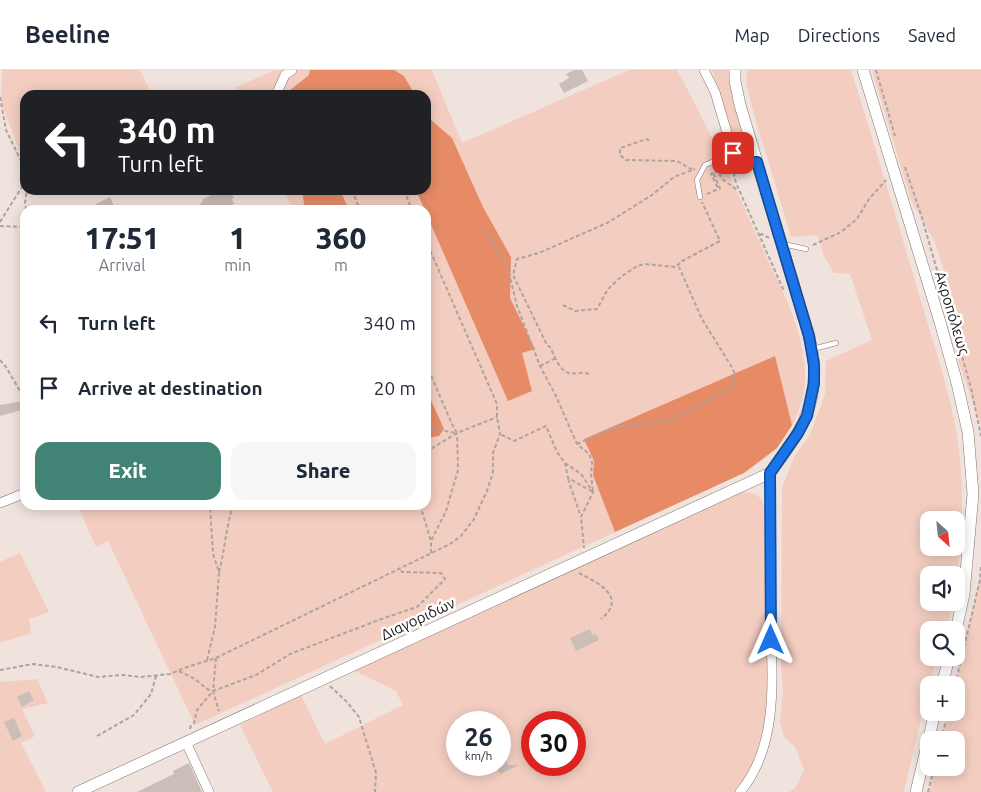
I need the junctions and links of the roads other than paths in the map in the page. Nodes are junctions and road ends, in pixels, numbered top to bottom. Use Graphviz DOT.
graph roads {
  1 [pos="292,70"];
  2 [pos="704,70"];
  3 [pos="735,70"];
  4 [pos="863,70"];
  5 [pos="278,90"];
  6 [pos="733,153"];
  7 [pos="757,162"];
  8 [pos="700,197"];
  9 [pos="782,244"];
  10 [pos="806,249"];
  11 [pos="836,343"];
  12 [pos="811,350"];
  13 [pos="770,473"];
  14 [pos="20,495"];
  15 [pos="0,504"];
  16 [pos="958,621"];
  17 [pos="934,721"];
  18 [pos="186,742"];
  19 [pos="78,792"];
  20 [pos="209,792"];
  21 [pos="740,792"];
  22 [pos="916,792"];
  1 -- 5 [label="street"];
  2 -- 6 [label="street"];
  3 -- 7 [label="street"];
  4 -- 16 [label="street, Ακροπόλεως"];
  6 -- 7 [label="street"];
  6 -- 8 [label="lane"];
  7 -- 9 [label="street"];
  9 -- 10 [label="lane"];
  9 -- 12 [label="street"];
  11 -- 12 [label="lane"];
  12 -- 13 [label="street"];
  13 -- 18 [label="street, Διαγοριδών"];
  13 -- 21 [label="street"];
  14 -- 15 [label="street"];
  17 -- 22 [label="street"];
  18 -- 19 [label="street, Διαγοριδών"];
  18 -- 20 [label="street"];
}
